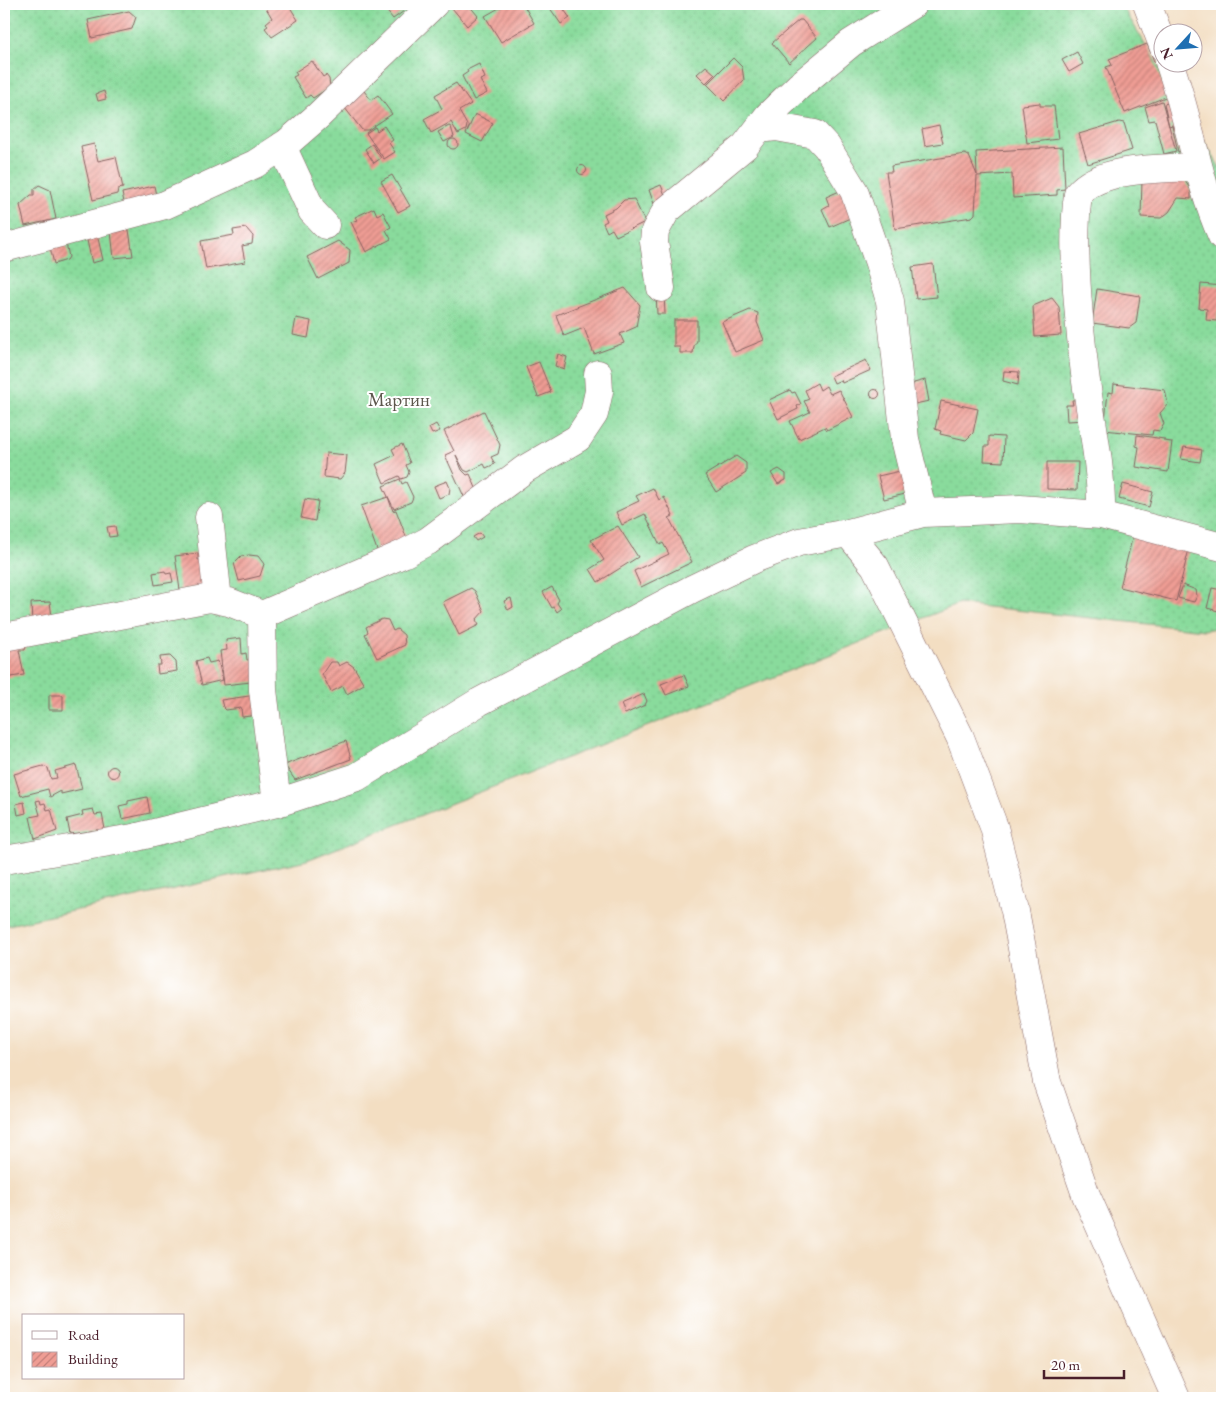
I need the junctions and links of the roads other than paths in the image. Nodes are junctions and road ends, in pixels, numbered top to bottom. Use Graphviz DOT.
graph roads {
  1 [pos="434,4"];
  2 [pos="913,4"];
  3 [pos="1147,4"];
  4 [pos="1154,22"];
  5 [pos="1172,72"];
  6 [pos="758,129"];
  7 [pos="282,146"];
  8 [pos="1198,167"];
  9 [pos="325,225"];
  10 [pos="1222,236"];
  11 [pos="4,248"];
  12 [pos="661,288"];
  13 [pos="598,374"];
  14 [pos="924,514"];
  15 [pos="1100,515"];
  16 [pos="209,517"];
  17 [pos="848,533"];
  18 [pos="1222,547"];
  19 [pos="218,600"];
  20 [pos="262,615"];
  21 [pos="4,637"];
  22 [pos="276,803"];
  23 [pos="4,860"];
  24 [pos="1176,1398"];
  1 -- 7 [label="street"];
  2 -- 6 [label="street"];
  3 -- 4 [label="street"];
  5 -- 8 [label="street"];
  6 -- 12 [label="street"];
  6 -- 14 [label="street"];
  7 -- 9 [label="street"];
  7 -- 11 [label="street"];
  8 -- 10 [label="street"];
  8 -- 15 [label="street"];
  13 -- 20 [label="street"];
  14 -- 15 [label="street"];
  14 -- 17 [label="street"];
  15 -- 18 [label="street"];
  16 -- 19 [label="street"];
  17 -- 22 [label="street"];
  17 -- 24 [label="street"];
  19 -- 20 [label="street"];
  19 -- 21 [label="street"];
  20 -- 22 [label="street"];
  22 -- 23 [label="street"];
}
